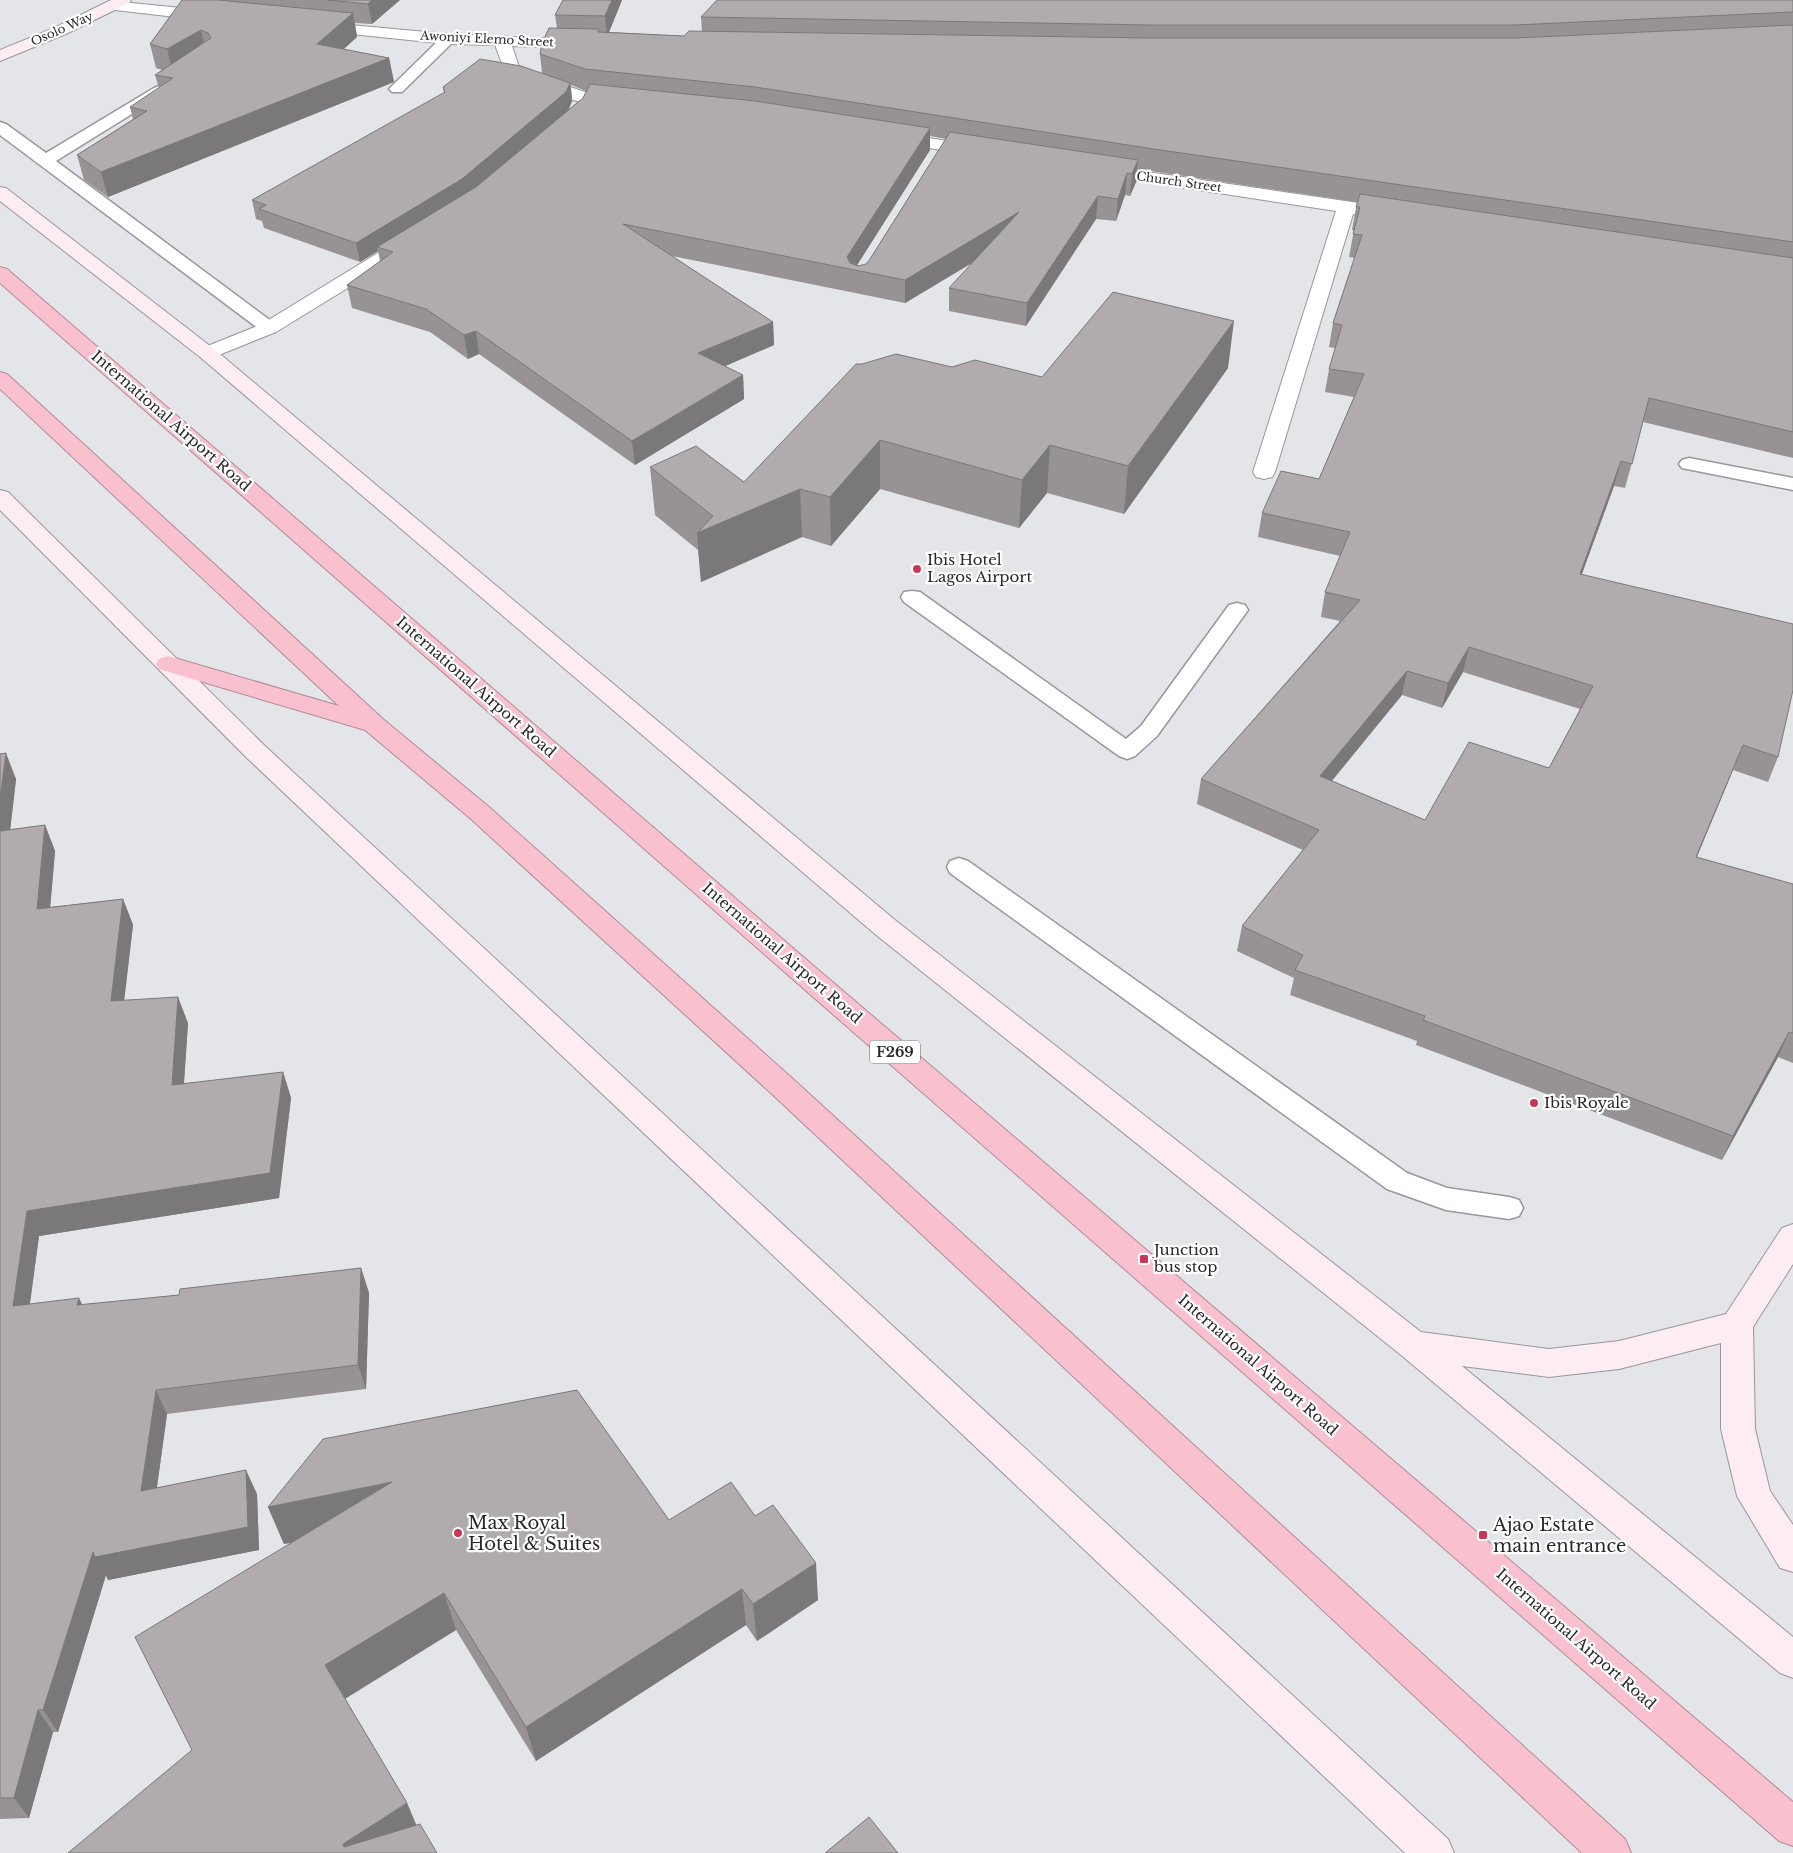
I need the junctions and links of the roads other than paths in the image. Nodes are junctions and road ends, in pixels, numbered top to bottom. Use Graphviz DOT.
graph roads {
  1 [pos="117,3"];
  2 [pos="227,18"];
  3 [pos="304,26"];
  4 [pos="448,39"];
  5 [pos="502,42"];
  6 [pos="591,43"];
  7 [pos="0,56"];
  8 [pos="173,82"];
  9 [pos="397,89"];
  10 [pos="633,103"];
  11 [pos="0,127"];
  12 [pos="878,135"];
  13 [pos="944,146"];
  14 [pos="992,153"];
  15 [pos="46,160"];
  16 [pos="934,163"];
  17 [pos="1087,168"];
  18 [pos="0,192"];
  19 [pos="1346,207"];
  20 [pos="1405,216"];
  21 [pos="429,229"];
  22 [pos="0,272"];
  23 [pos="269,328"];
  24 [pos="207,353"];
  25 [pos="0,378"];
  26 [pos="1689,464"];
  27 [pos="1264,472"];
  28 [pos="1793,484"];
  29 [pos="0,496"];
  30 [pos="912,597"];
  31 [pos="1237,610"];
  32 [pos="168,664"];
  33 [pos="374,725"];
  34 [pos="958,867"];
  35 [pos="1509,1208"];
  36 [pos="1793,1237"];
  37 [pos="1737,1325"];
  38 [pos="1413,1345"];
  39 [pos="1793,1556"];
  40 [pos="1793,1660"];
  41 [pos="1793,1827"];
  42 [pos="1434,1853"];
  43 [pos="1611,1853"];
  1 -- 2 [label="street"];
  1 -- 7 [label="main road, Osolo Way"];
  3 -- 4 [label="street, Awoniyi Elemo Street"];
  4 -- 5 [label="street, Awoniyi Elemo Street"];
  4 -- 9 [label="lane"];
  5 -- 6 [label="street, Awoniyi Elemo Street"];
  5 -- 10 [label="street"];
  8 -- 15 [label="lane"];
  11 -- 15 [label="lane"];
  12 -- 13 [label="street"];
  13 -- 14 [label="street"];
  13 -- 16 [label="street"];
  15 -- 23 [label="lane"];
  17 -- 19 [label="street, Church Street"];
  18 -- 24 [label="main road"];
  19 -- 20 [label="street, Church Street"];
  19 -- 27 [label="street"];
  21 -- 23 [label="street"];
  22 -- 41 [label="highway, International Airport Road / F269"];
  23 -- 24 [label="street"];
  24 -- 38 [label="main road"];
  25 -- 33 [label="highway"];
  26 -- 28 [label="lane"];
  29 -- 32 [label="main road"];
  30 -- 31 [label="lane"];
  32 -- 33 [label="highway"];
  32 -- 42 [label="main road"];
  33 -- 43 [label="highway"];
  34 -- 35 [label="lane"];
  36 -- 37 [label="main road"];
  37 -- 38 [label="main road"];
  37 -- 39 [label="main road"];
  38 -- 40 [label="main road"];
}
